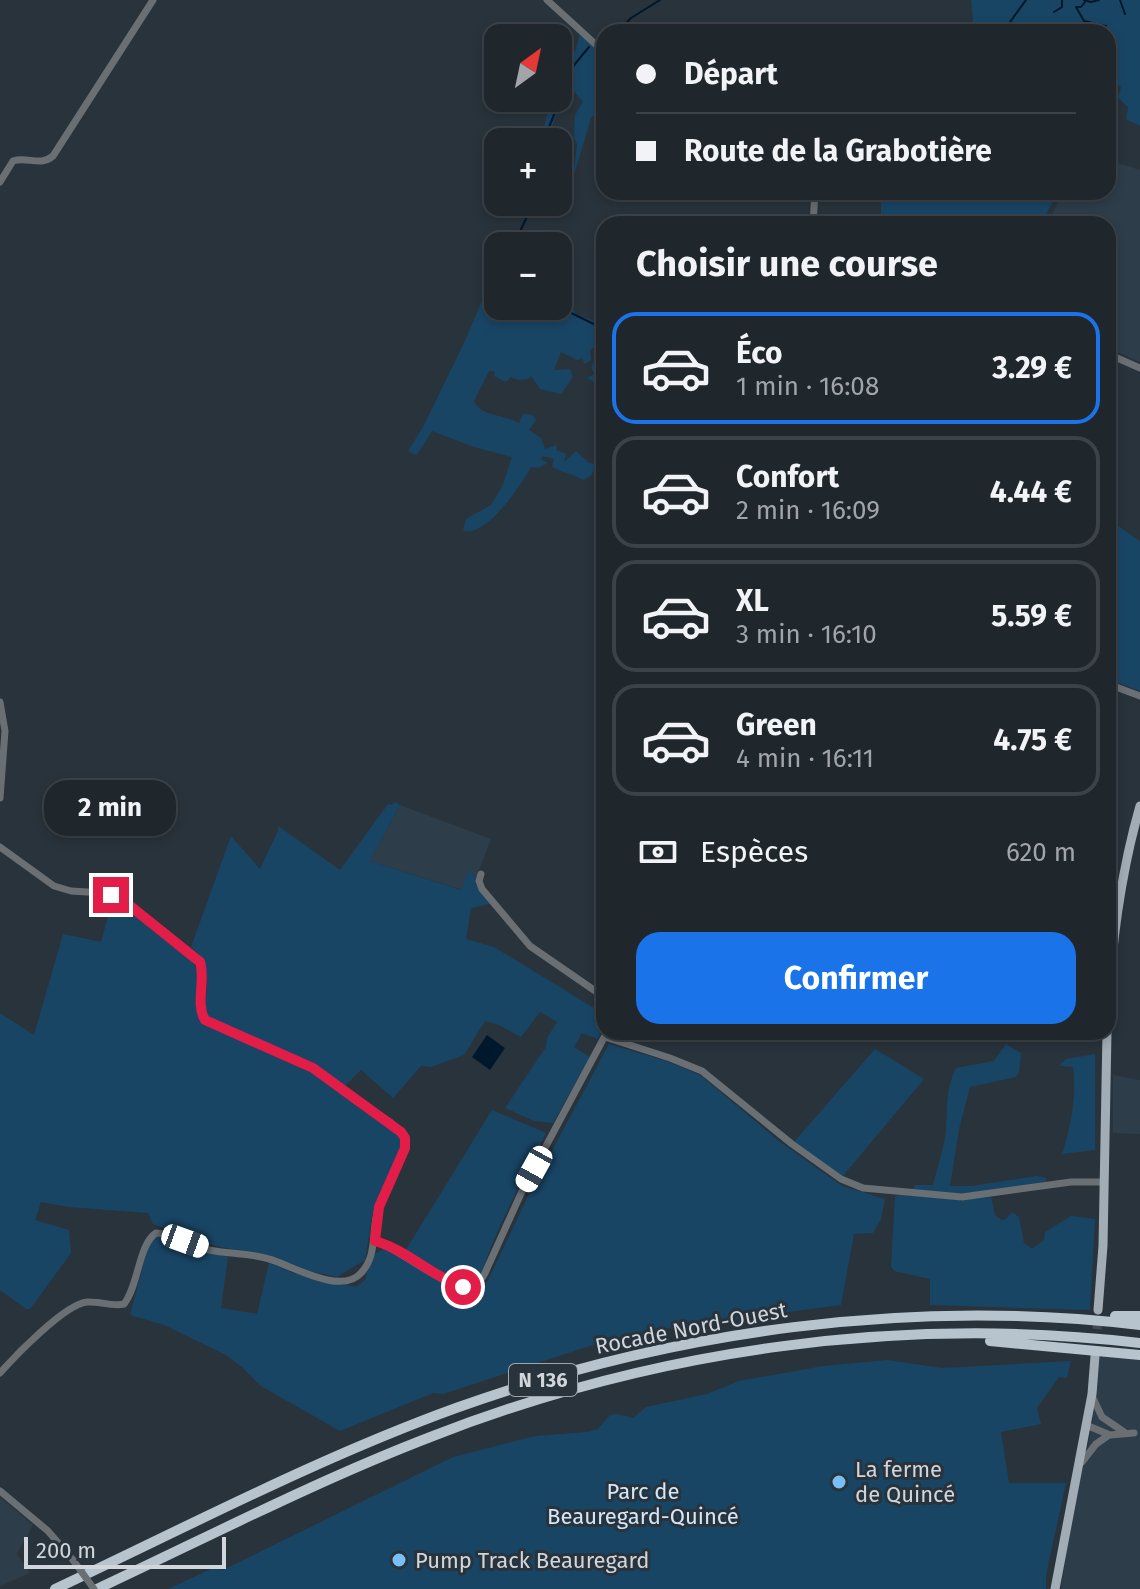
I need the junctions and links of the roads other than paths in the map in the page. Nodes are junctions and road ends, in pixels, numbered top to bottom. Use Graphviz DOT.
graph roads {
  1 [pos="153,0"];
  2 [pos="547,0"];
  3 [pos="596,45"];
  4 [pos="0,182"];
  5 [pos="1116,358"];
  6 [pos="1140,368"];
  7 [pos="1116,687"];
  8 [pos="1140,696"];
  9 [pos="0,702"];
  10 [pos="0,798"];
  11 [pos="1140,806"];
  12 [pos="0,847"];
  13 [pos="481,874"];
  14 [pos="1116,922"];
  15 [pos="596,991"];
  16 [pos="603,1040"];
  17 [pos="620,1040"];
  18 [pos="1107,1040"];
  19 [pos="1104,1182"];
  20 [pos="375,1241"];
  21 [pos="1098,1310"];
  22 [pos="1140,1316"];
  23 [pos="1061,1319"];
  24 [pos="1140,1325"];
  25 [pos="940,1335"];
  26 [pos="1140,1343"];
  27 [pos="1140,1355"];
  28 [pos="1095,1356"];
  29 [pos="0,1373"];
  30 [pos="1092,1394"];
  31 [pos="1109,1424"];
  32 [pos="1086,1425"];
  33 [pos="1124,1432"];
  34 [pos="1134,1433"];
  35 [pos="1110,1435"];
  36 [pos="1079,1468"];
  37 [pos="0,1491"];
  38 [pos="55,1589"];
  39 [pos="96,1589"];
  40 [pos="1055,1589"];
  1 -- 4 [label="street"];
  2 -- 3 [label="street"];
  5 -- 6 [label="street"];
  7 -- 8 [label="street"];
  9 -- 10 [label="street"];
  11 -- 14 [label="main road"];
  12 -- 20 [label="street"];
  13 -- 15 [label="street"];
  16 -- 20 [label="street"];
  17 -- 19 [label="street"];
  18 -- 19 [label="main road"];
  19 -- 21 [label="main road"];
  20 -- 29 [label="street"];
  22 -- 23 [label="highway"];
  23 -- 24 [label="highway, Rocade Nord-Ouest / N 136"];
  23 -- 38 [label="highway, Rocade Nord-Ouest / N 136"];
  25 -- 26 [label="highway, Rocade Nord-Ouest / N 136"];
  25 -- 27 [label="highway"];
  25 -- 39 [label="highway, Rocade Nord-Ouest / N 136"];
  28 -- 30 [label="main road"];
  30 -- 31 [label="street"];
  30 -- 32 [label="main road"];
  31 -- 32 [label="street"];
  31 -- 33 [label="street"];
  32 -- 35 [label="street"];
  32 -- 36 [label="main road"];
  33 -- 34 [label="street"];
  33 -- 35 [label="street"];
  35 -- 36 [label="street"];
  36 -- 40 [label="main road"];
  37 -- 39 [label="street, bridge"];
}
